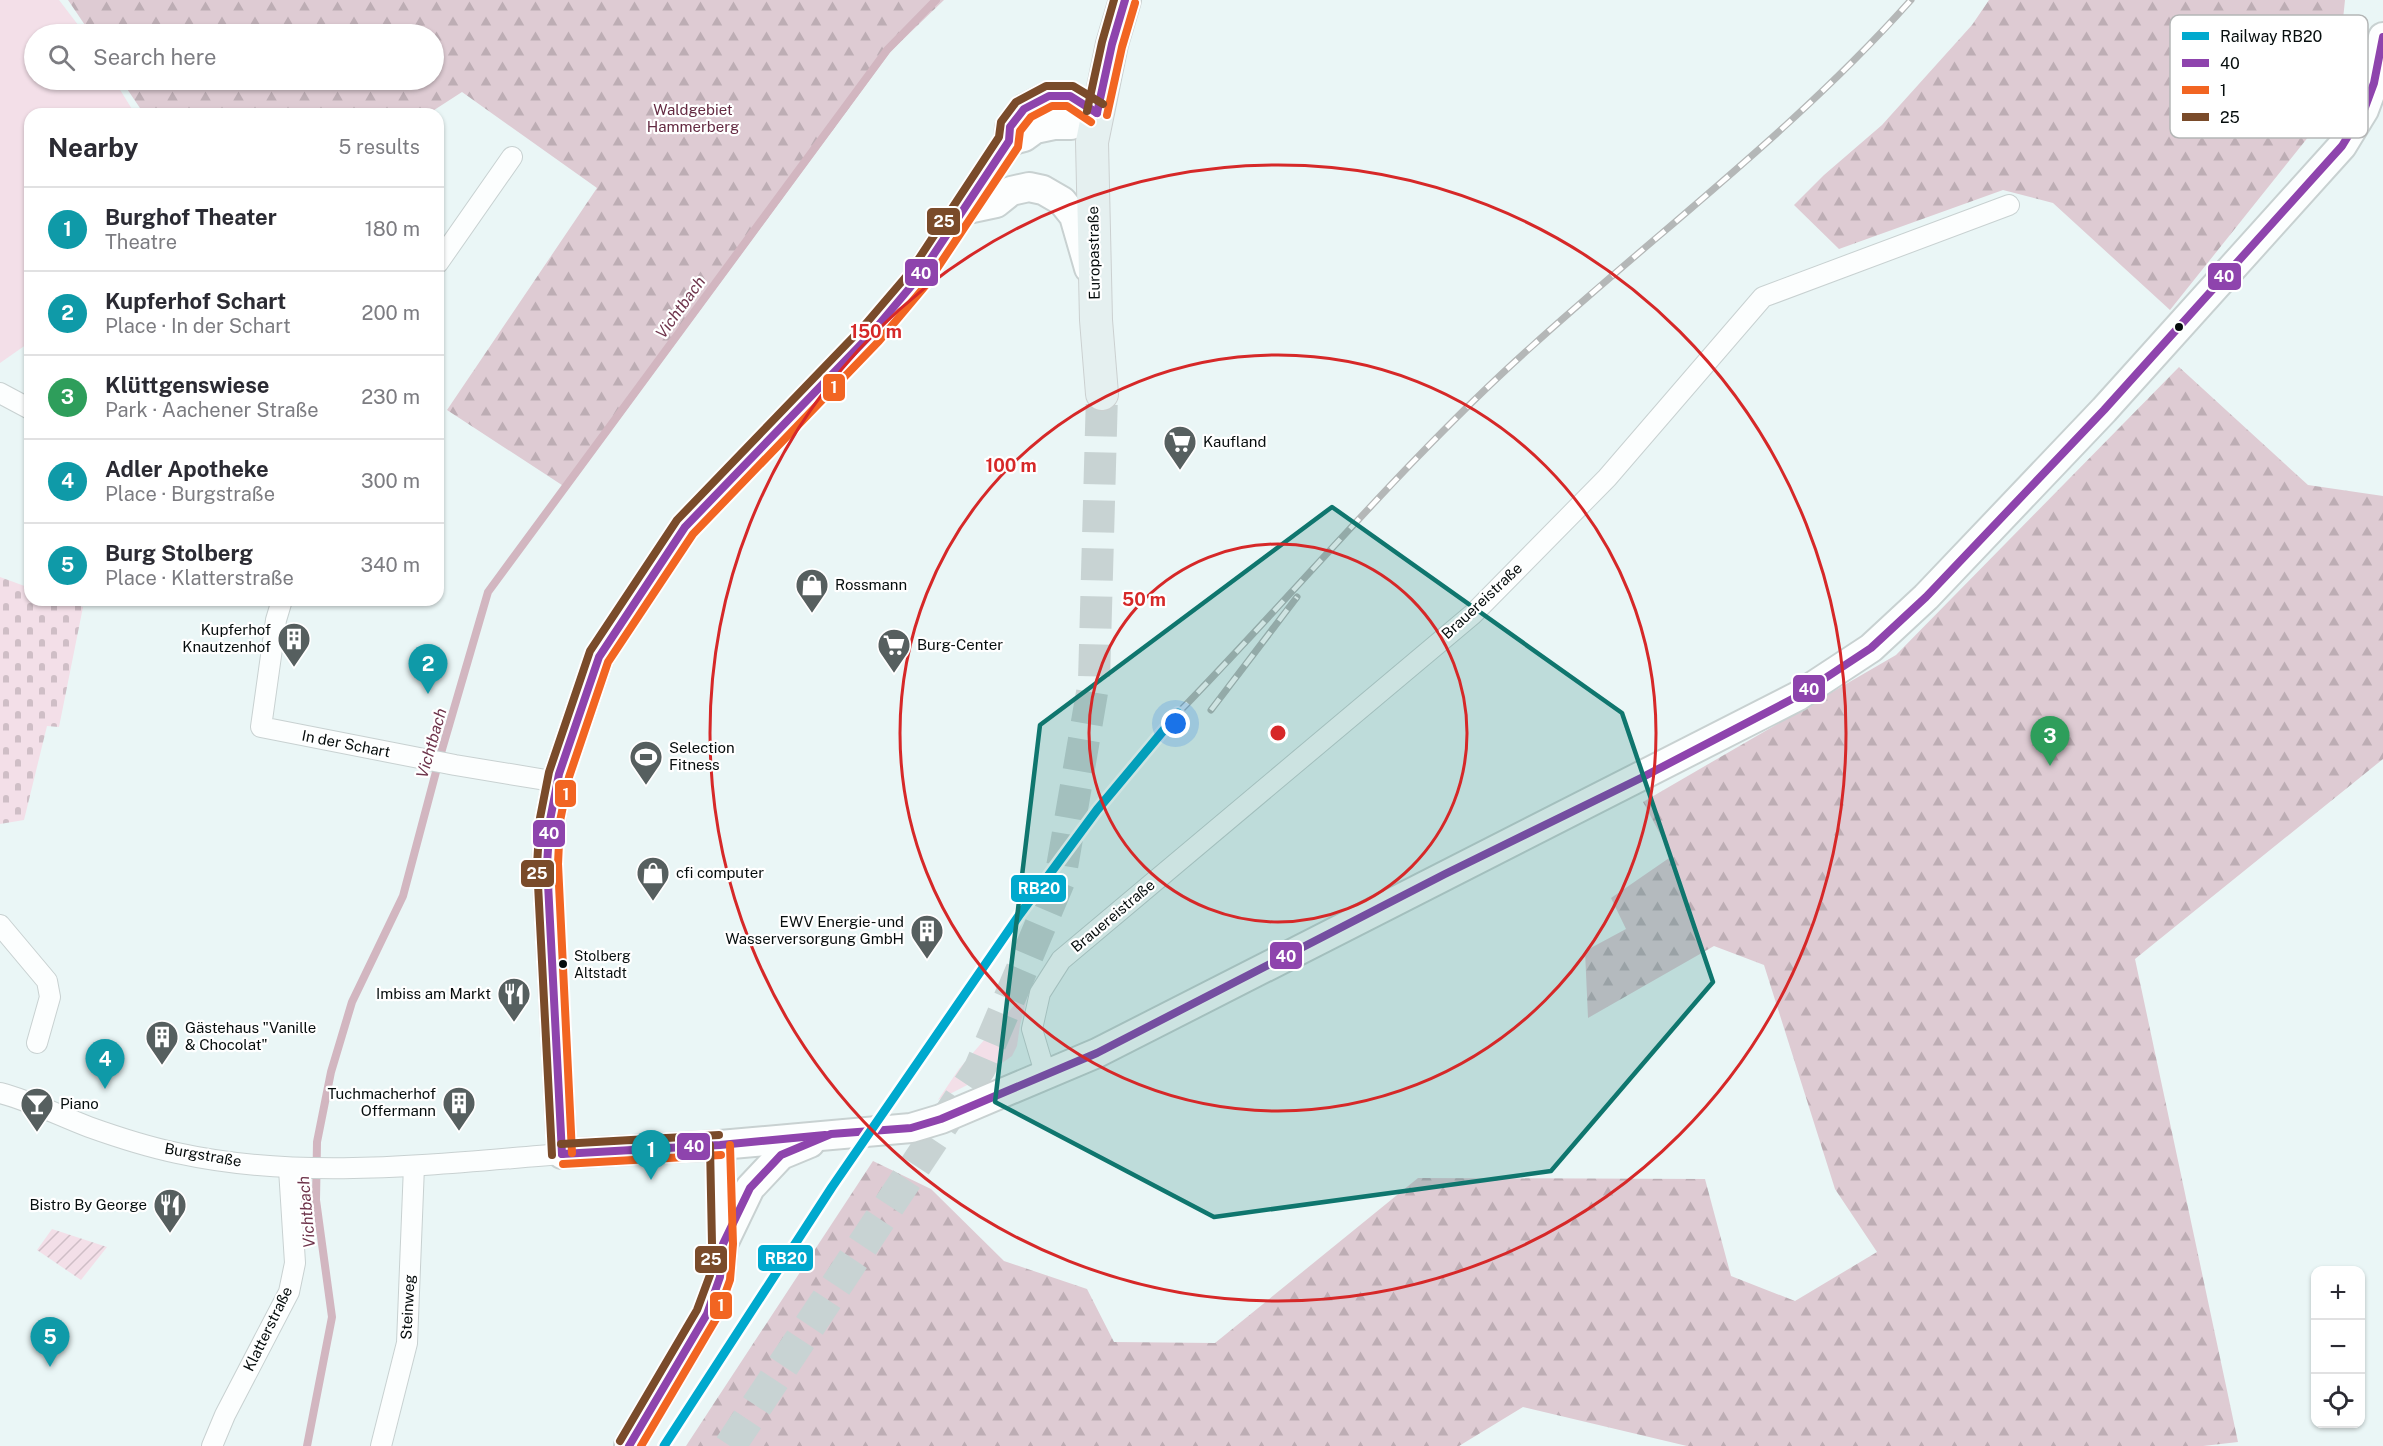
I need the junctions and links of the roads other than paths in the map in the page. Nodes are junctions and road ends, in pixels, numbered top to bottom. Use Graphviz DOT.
graph roads {
  1 [pos="1125,0"];
  2 [pos="2383,37"];
  3 [pos="2374,109"];
  4 [pos="1097,113"];
  5 [pos="2349,138"];
  6 [pos="512,157"];
  7 [pos="2008,206"];
  8 [pos="963,210"];
  9 [pos="444,254"];
  10 [pos="1094,286"];
  11 [pos="0,393"];
  12 [pos="1102,394"];
  13 [pos="24,406"];
  14 [pos="280,606"];
  15 [pos="558,782"];
  16 [pos="0,925"];
  17 [pos="37,1043"];
  18 [pos="1045,1073"];
  19 [pos="0,1093"];
  20 [pos="831,1134"];
  21 [pos="720,1145"];
  22 [pos="562,1154"];
  23 [pos="414,1166"];
  24 [pos="298,1169"];
  25 [pos="723,1244"];
  26 [pos="213,1446"];
  27 [pos="381,1446"];
  28 [pos="629,1446"];
  1 -- 4 [label="main road, Europastraße"];
  2 -- 3 [label="street"];
  4 -- 8 [label="street"];
  4 -- 10 [label="main road, Europastraße"];
  5 -- 18 [label="street"];
  6 -- 9 [label="street"];
  7 -- 18 [label="street, Brauereistraße"];
  8 -- 10 [label="street"];
  8 -- 15 [label="street"];
  10 -- 12 [label="main road, Europastraße"];
  11 -- 13 [label="street"];
  14 -- 15 [label="street, In der Schart"];
  15 -- 22 [label="street"];
  16 -- 17 [label="street"];
  18 -- 20 [label="street"];
  19 -- 24 [label="street, Burgstraße"];
  20 -- 21 [label="street"];
  20 -- 25 [label="street"];
  21 -- 22 [label="street"];
  21 -- 25 [label="street"];
  22 -- 23 [label="street, Burgstraße"];
  23 -- 24 [label="street, Burgstraße"];
  23 -- 27 [label="street, Steinweg"];
  24 -- 26 [label="street, Klatterstraße"];
  25 -- 28 [label="street"];
}
